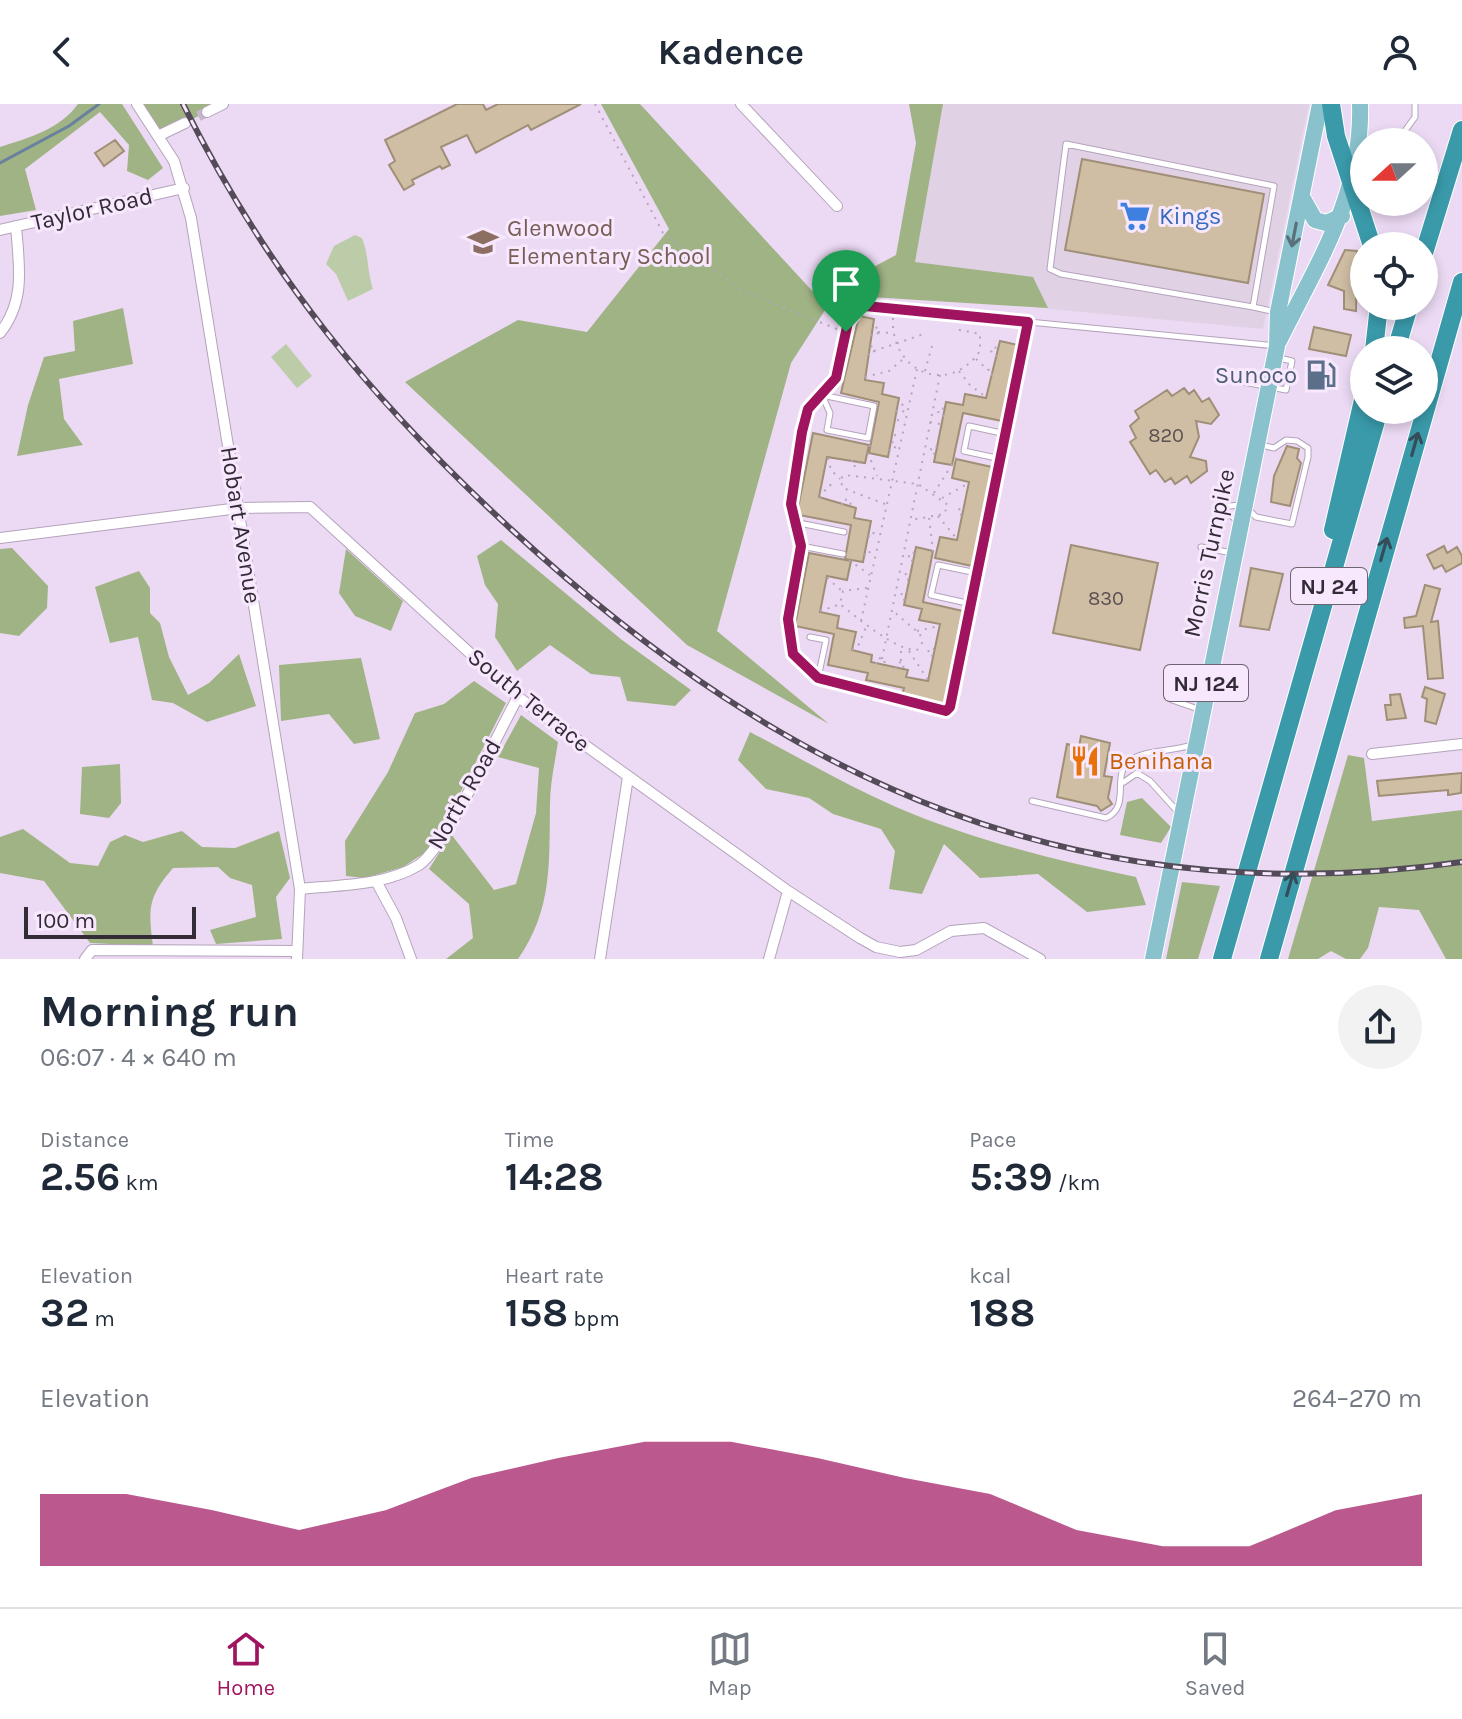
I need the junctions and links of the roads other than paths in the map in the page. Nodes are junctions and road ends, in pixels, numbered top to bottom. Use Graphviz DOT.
graph roads {
  1 [pos="137,104"];
  2 [pos="223,104"];
  3 [pos="741,104"];
  4 [pos="1320,104"];
  5 [pos="1331,104"];
  6 [pos="1360,104"];
  7 [pos="1415,104"];
  8 [pos="207,112"];
  9 [pos="185,123"];
  10 [pos="1359,128"];
  11 [pos="1408,128"];
  12 [pos="1462,130"];
  13 [pos="160,135"];
  14 [pos="1350,179"];
  15 [pos="184,188"];
  16 [pos="1350,191"];
  17 [pos="1302,195"];
  18 [pos="837,206"];
  19 [pos="1342,216"];
  20 [pos="16,226"];
  21 [pos="0,230"];
  22 [pos="1430,232"];
  23 [pos="1462,282"];
  24 [pos="1458,299"];
  25 [pos="1253,307"];
  26 [pos="1278,312"];
  27 [pos="1028,322"];
  28 [pos="0,333"];
  29 [pos="1276,351"];
  30 [pos="1233,380"];
  31 [pos="1268,386"];
  32 [pos="822,395"];
  33 [pos="1357,424"];
  34 [pos="1375,424"];
  35 [pos="1006,434"];
  36 [pos="1256,444"];
  37 [pos="1001,459"];
  38 [pos="239,508"];
  39 [pos="1241,513"];
  40 [pos="793,521"];
  41 [pos="844,532"];
  42 [pos="0,538"];
  43 [pos="801,546"];
  44 [pos="1201,547"];
  45 [pos="1233,553"];
  46 [pos="843,554"];
  47 [pos="977,573"];
  48 [pos="971,604"];
  49 [pos="810,637"];
  50 [pos="818,678"];
  51 [pos="518,697"];
  52 [pos="1172,700"];
  53 [pos="1201,710"];
  54 [pos="1194,744"];
  55 [pos="1462,744"];
  56 [pos="1372,754"];
  57 [pos="1279,762"];
  58 [pos="628,777"];
  59 [pos="1123,783"];
  60 [pos="1032,801"];
  61 [pos="1180,814"];
  62 [pos="376,881"];
  63 [pos="300,889"];
  64 [pos="788,891"];
  65 [pos="297,955"];
  66 [pos="915,955"];
  67 [pos="86,956"];
  68 [pos="411,959"];
  69 [pos="600,959"];
  70 [pos="769,959"];
  71 [pos="1040,959"];
  72 [pos="1153,959"];
  73 [pos="1222,959"];
  74 [pos="1269,959"];
  1 -- 13 [label="street, Hobart Avenue"];
  2 -- 8 [label="street"];
  3 -- 18 [label="street"];
  4 -- 17 [label="main road, Morris Turnpike / NJ 124"];
  5 -- 14 [label="highway"];
  6 -- 10 [label="main road, Morris Turnpike / NJ 124"];
  7 -- 11 [label="lane"];
  9 -- 13 [label="street"];
  12 -- 22 [label="highway"];
  13 -- 15 [label="street, Hobart Avenue"];
  15 -- 20 [label="street, Taylor Road"];
  15 -- 38 [label="street, Hobart Avenue"];
  16 -- 19 [label="main road, Morris Turnpike / NJ 124"];
  17 -- 19 [label="main road"];
  17 -- 26 [label="main road, Morris Turnpike / NJ 124, one-way"];
  19 -- 29 [label="main road, Morris Turnpike / NJ 124"];
  20 -- 21 [label="street, Taylor Road"];
  20 -- 28 [label="street"];
  23 -- 24 [label="highway, NJ 24"];
  74 -- 24 [label="highway, NJ 24, one-way"];
  25 -- 25 [label="lane"];
  25 -- 26 [label="lane"];
  26 -- 29 [label="main road, Morris Turnpike / NJ 124"];
  27 -- 29 [label="lane"];
  27 -- 32 [label="lane"];
  27 -- 35 [label="lane"];
  29 -- 31 [label="main road, Morris Turnpike / NJ 124"];
  30 -- 31 [label="lane"];
  31 -- 36 [label="main road, Morris Turnpike / NJ 124"];
  32 -- 32 [label="lane"];
  32 -- 40 [label="lane"];
  33 -- 57 [label="highway"];
  34 -- 57 [label="highway, NJ 24"];
  35 -- 37 [label="lane"];
  35 -- 37 [label="lane"];
  36 -- 39 [label="main road, Morris Turnpike / NJ 124"];
  36 -- 39 [label="lane"];
  37 -- 47 [label="lane"];
  38 -- 42 [label="street, South Terrace"];
  38 -- 51 [label="street, South Terrace"];
  38 -- 63 [label="street, Hobart Avenue"];
  39 -- 39 [label="lane"];
  39 -- 45 [label="main road, Morris Turnpike / NJ 124"];
  40 -- 41 [label="lane"];
  40 -- 43 [label="lane"];
  43 -- 46 [label="lane"];
  43 -- 50 [label="lane"];
  44 -- 45 [label="lane"];
  45 -- 53 [label="main road, Morris Turnpike / NJ 124"];
  47 -- 48 [label="lane"];
  47 -- 48 [label="lane"];
  48 -- 50 [label="lane"];
  49 -- 50 [label="lane"];
  51 -- 58 [label="street, South Terrace"];
  51 -- 62 [label="street, North Road"];
  52 -- 53 [label="lane"];
  53 -- 54 [label="main road, Morris Turnpike / NJ 124"];
  54 -- 59 [label="lane"];
  54 -- 61 [label="main road, Morris Turnpike / NJ 124"];
  55 -- 56 [label="street"];
  57 -- 73 [label="highway, NJ 24"];
  58 -- 64 [label="street, South Terrace"];
  58 -- 69 [label="street"];
  59 -- 60 [label="lane"];
  59 -- 61 [label="lane"];
  61 -- 72 [label="main road, Morris Turnpike / NJ 124"];
  62 -- 63 [label="street, North Road"];
  62 -- 68 [label="street"];
  63 -- 65 [label="street, Hobart Avenue"];
  64 -- 66 [label="street, South Terrace"];
  64 -- 70 [label="street"];
  65 -- 67 [label="street"];
  66 -- 71 [label="street, South Terrace"];
}
